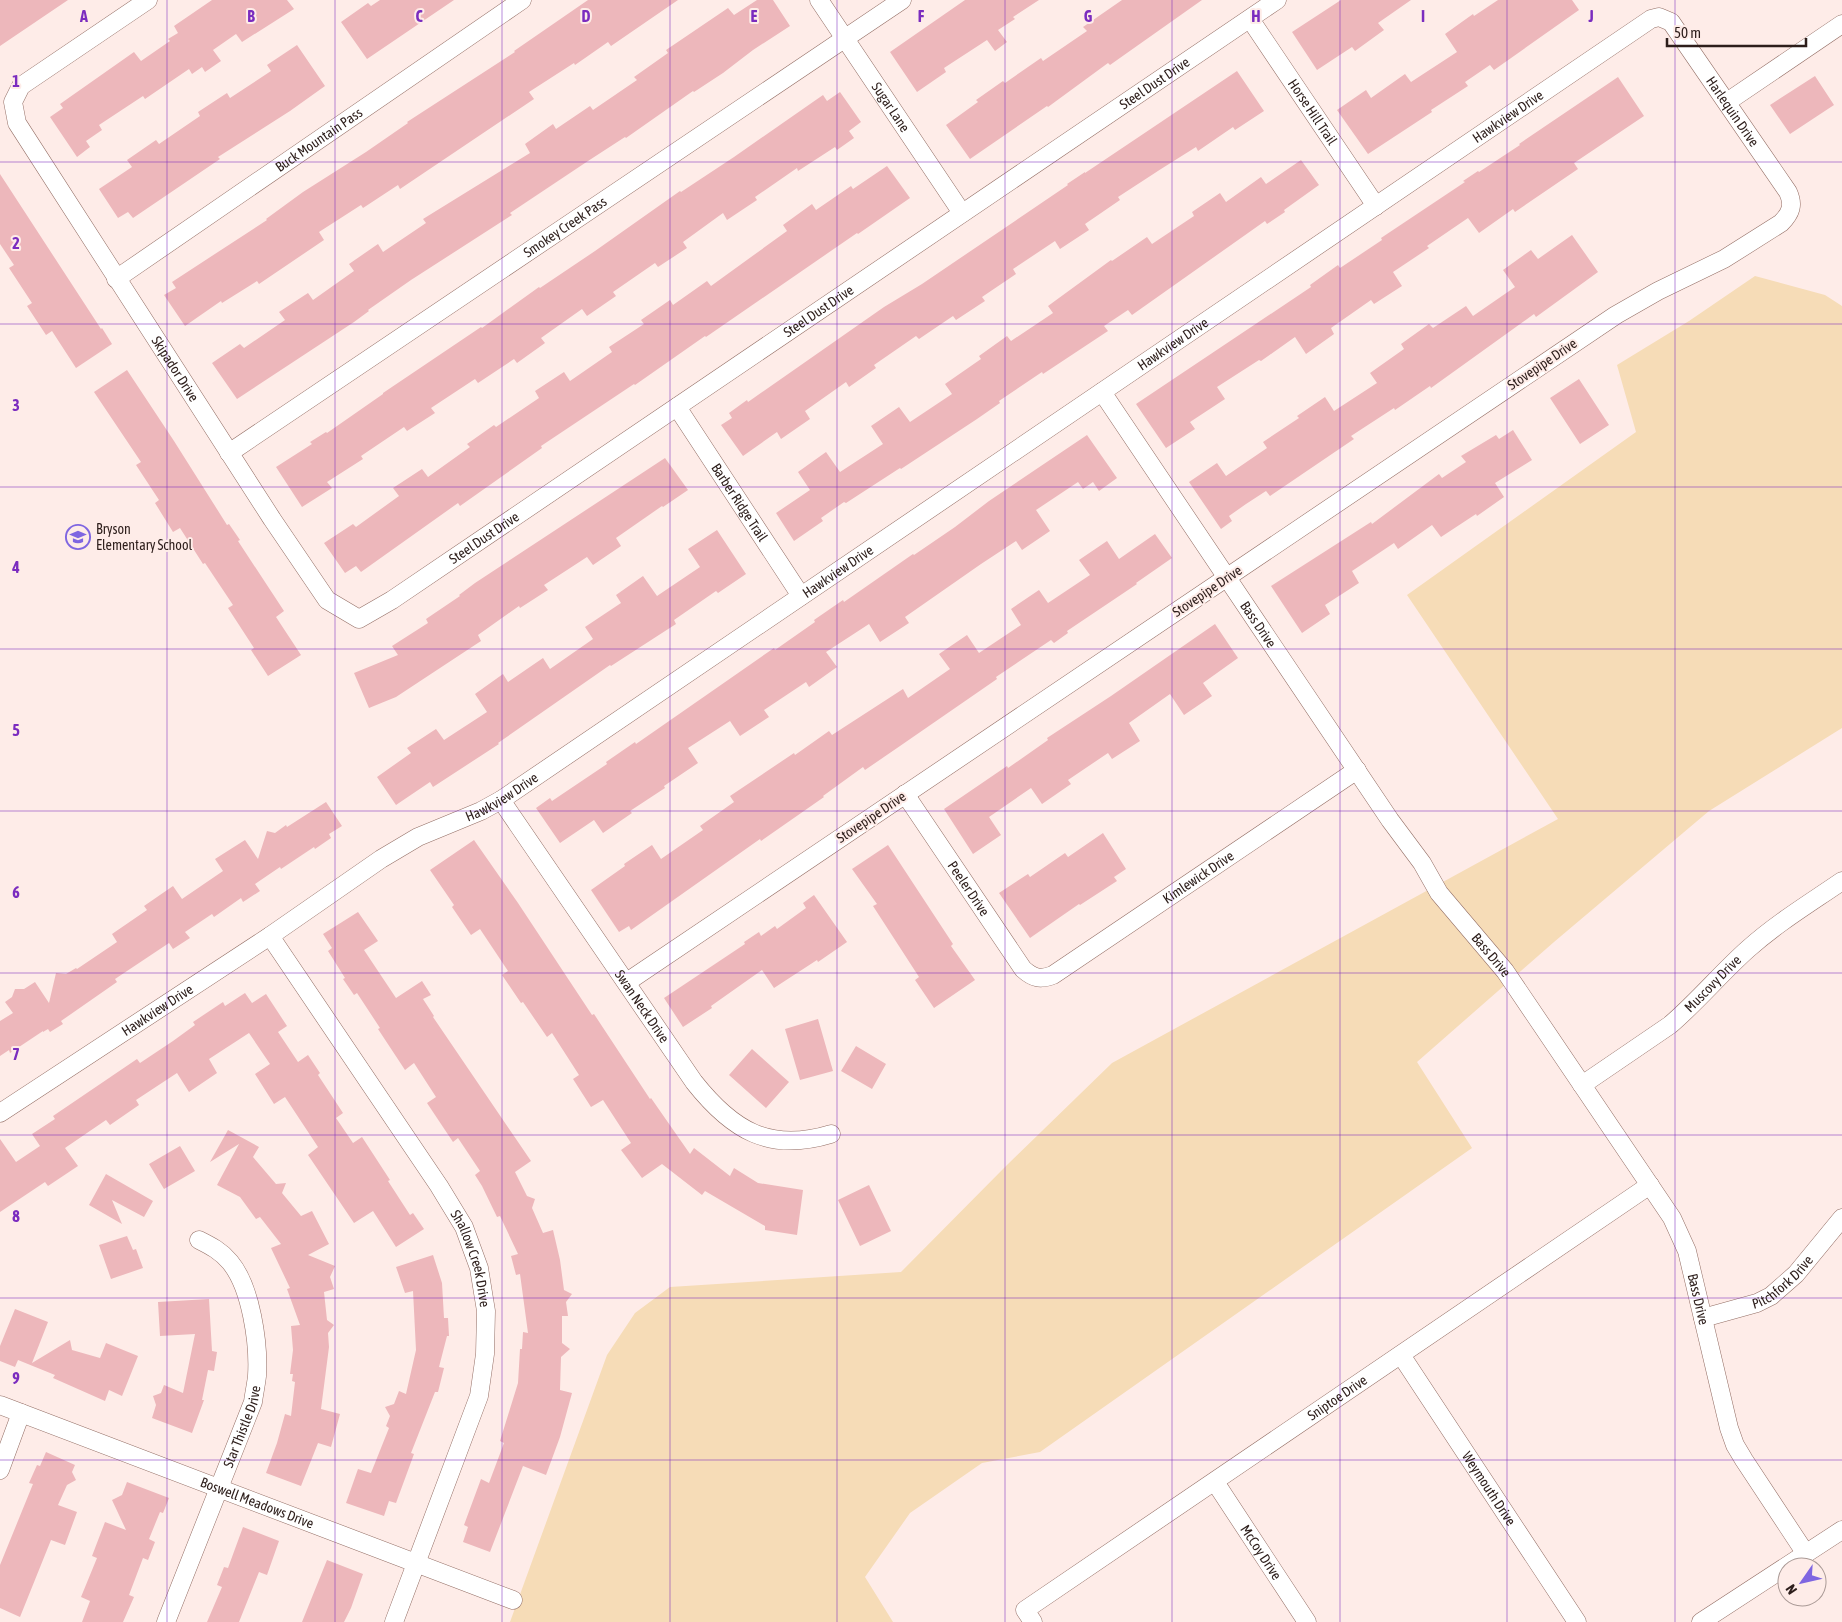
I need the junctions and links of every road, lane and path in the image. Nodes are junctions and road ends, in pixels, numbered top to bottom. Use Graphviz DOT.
graph roads {
  1 [pos="148,0"];
  2 [pos="522,0"];
  3 [pos="820,0"];
  4 [pos="902,0"];
  5 [pos="1277,0"];
  6 [pos="1250,19"];
  7 [pos="1665,19"];
  8 [pos="1842,24"];
  9 [pos="845,38"];
  10 [pos="1727,102"];
  11 [pos="1376,206"];
  12 [pos="1791,210"];
  13 [pos="962,213"];
  14 [pos="116,279"];
  15 [pos="1102,392"];
  16 [pos="677,407"];
  17 [pos="229,453"];
  18 [pos="1226,577"];
  19 [pos="801,596"];
  20 [pos="359,619"];
  21 [pos="1357,770"];
  22 [pos="905,794"];
  23 [pos="501,800"];
  24 [pos="1842,881"];
  25 [pos="270,936"];
  26 [pos="1036,978"];
  27 [pos="627,982"];
  28 [pos="1582,1085"];
  29 [pos="0,1113"];
  30 [pos="831,1134"];
  31 [pos="1650,1185"];
  32 [pos="1842,1218"];
  33 [pos="199,1240"];
  34 [pos="1703,1318"];
  35 [pos="1401,1355"];
  36 [pos="0,1405"];
  37 [pos="21,1413"];
  38 [pos="0,1470"];
  39 [pos="1214,1482"];
  40 [pos="220,1488"];
  41 [pos="1842,1530"];
  42 [pos="1806,1554"];
  43 [pos="417,1563"];
  44 [pos="513,1600"];
  45 [pos="1029,1616"];
  46 [pos="166,1622"];
  47 [pos="394,1622"];
  48 [pos="1307,1622"];
  49 [pos="1577,1622"];
  50 [pos="1701,1622"];
  1 -- 14 [label="street, Skipador Drive"];
  2 -- 14 [label="street, Buck Mountain Pass"];
  3 -- 9 [label="street, Sugar Lane"];
  4 -- 9 [label="street, Smokey Creek Pass"];
  5 -- 6 [label="street, Steel Dust Drive"];
  6 -- 11 [label="street, Horse Hill Trail"];
  6 -- 13 [label="street, Steel Dust Drive"];
  7 -- 10 [label="street, Harlequin Drive"];
  7 -- 11 [label="street, Hawkview Drive"];
  8 -- 10 [label="street"];
  9 -- 13 [label="street, Sugar Lane"];
  9 -- 17 [label="street, Smokey Creek Pass"];
  10 -- 12 [label="street, Harlequin Drive"];
  11 -- 15 [label="street, Hawkview Drive"];
  12 -- 18 [label="street, Stovepipe Drive"];
  13 -- 16 [label="street, Steel Dust Drive"];
  14 -- 17 [label="street, Skipador Drive"];
  15 -- 18 [label="street, Bass Drive"];
  15 -- 19 [label="street, Hawkview Drive"];
  16 -- 19 [label="street, Barber Ridge Trail"];
  16 -- 20 [label="street, Steel Dust Drive"];
  17 -- 20 [label="street, Skipador Drive"];
  18 -- 21 [label="street, Bass Drive"];
  18 -- 22 [label="street, Stovepipe Drive"];
  19 -- 23 [label="street, Hawkview Drive"];
  21 -- 26 [label="street, Kimlewick Drive"];
  21 -- 28 [label="street, Bass Drive"];
  22 -- 26 [label="street, Peeler Drive"];
  22 -- 27 [label="street, Stovepipe Drive"];
  23 -- 25 [label="street, Hawkview Drive"];
  23 -- 27 [label="street, Swan Neck Drive"];
  24 -- 28 [label="street, Muscovy Drive"];
  25 -- 29 [label="street, Hawkview Drive"];
  25 -- 43 [label="street, Shallow Creek Drive"];
  27 -- 30 [label="street, Swan Neck Drive"];
  28 -- 31 [label="street, Bass Drive"];
  31 -- 34 [label="street, Bass Drive"];
  31 -- 35 [label="street, Sniptoe Drive"];
  32 -- 34 [label="street, Pitchfork Drive"];
  33 -- 40 [label="street, Star Thistle Drive"];
  34 -- 42 [label="street, Bass Drive"];
  35 -- 39 [label="street, Sniptoe Drive"];
  35 -- 49 [label="street, Weymouth Drive"];
  36 -- 37 [label="street, Boswell Meadows Drive"];
  37 -- 38 [label="street"];
  37 -- 40 [label="street, Boswell Meadows Drive"];
  39 -- 45 [label="street, Sniptoe Drive"];
  39 -- 48 [label="street, McCoy Drive"];
  40 -- 43 [label="street, Boswell Meadows Drive"];
  40 -- 46 [label="street, Star Thistle Drive"];
  41 -- 42 [label="street"];
  42 -- 50 [label="street"];
  43 -- 44 [label="street, Boswell Meadows Drive"];
  43 -- 47 [label="street, Shallow Creek Drive"];
}
